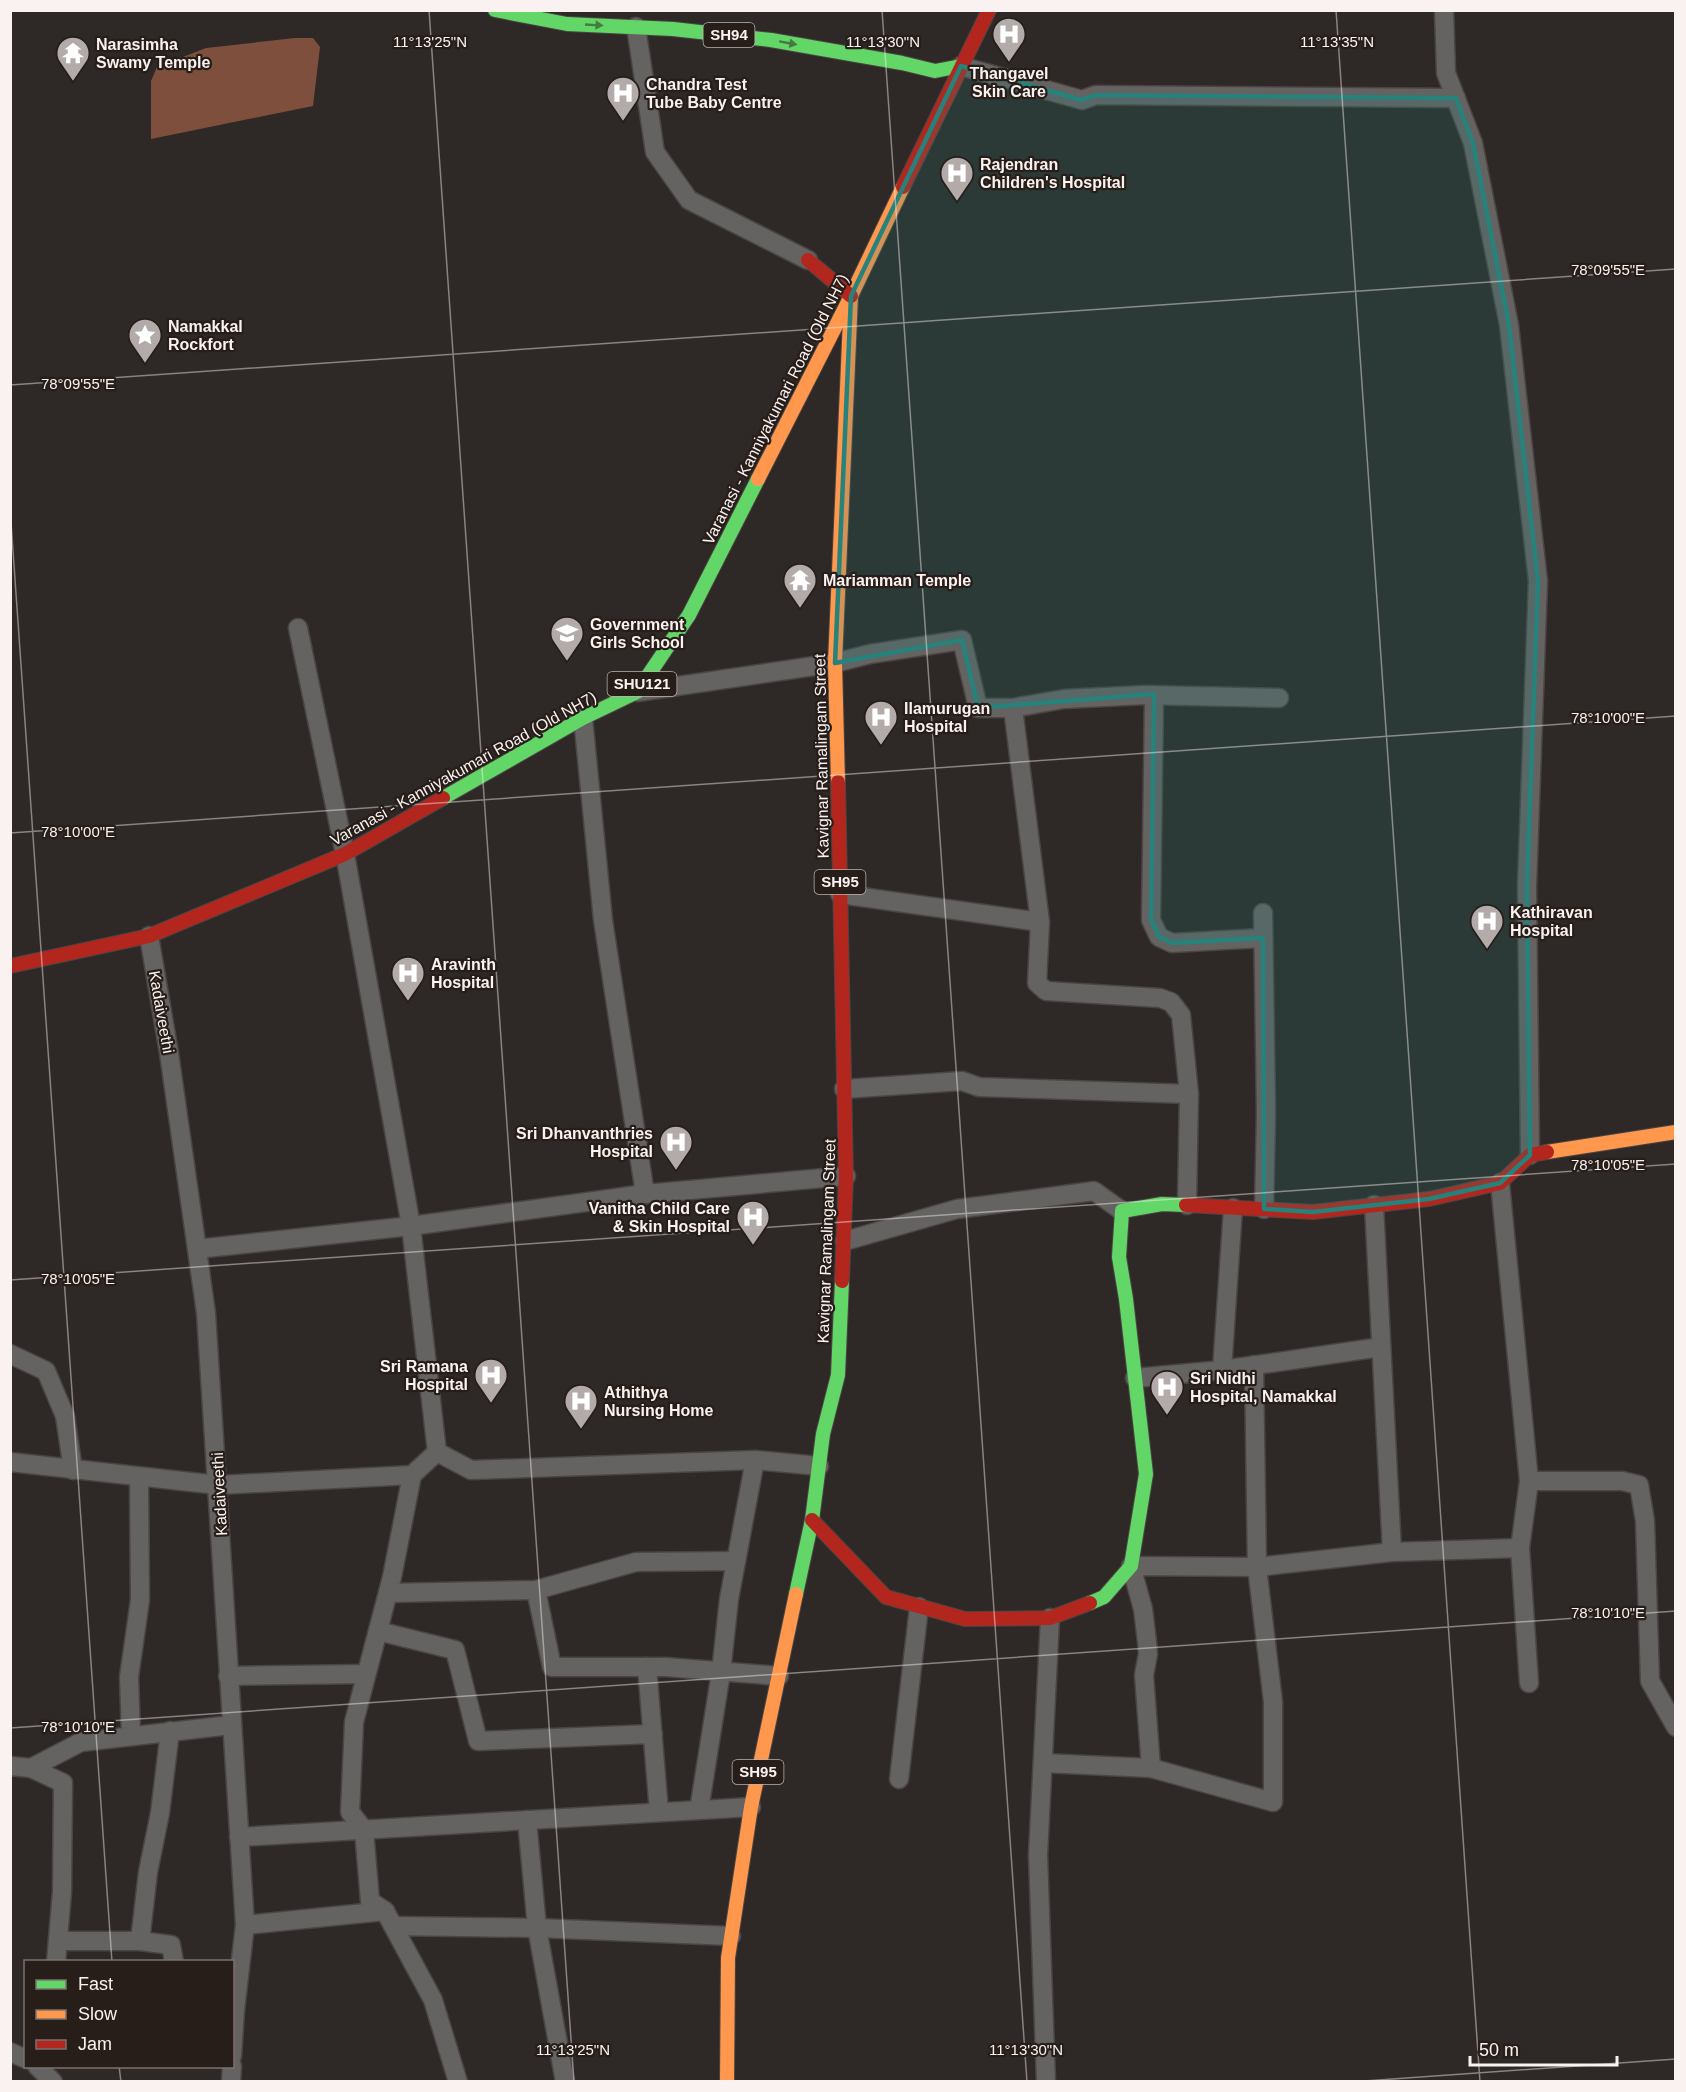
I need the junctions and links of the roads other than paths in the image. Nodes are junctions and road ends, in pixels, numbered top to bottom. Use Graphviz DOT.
graph roads {
  1 [pos="495,10"];
  2 [pos="1444,10"];
  3 [pos="990,11"];
  4 [pos="522,13"];
  5 [pos="567,17"];
  6 [pos="636,27"];
  7 [pos="961,66"];
  8 [pos="1456,98"];
  9 [pos="808,260"];
  10 [pos="851,296"];
  11 [pos="298,628"];
  12 [pos="835,663"];
  13 [pos="637,692"];
  14 [pos="1154,695"];
  15 [pos="1279,698"];
  16 [pos="1013,708"];
  17 [pos="583,718"];
  18 [pos="345,854"];
  19 [pos="840,894"];
  20 [pos="1263,913"];
  21 [pos="1040,922"];
  22 [pos="149,936"];
  23 [pos="1263,938"];
  24 [pos="10,966"];
  25 [pos="844,1089"];
  26 [pos="1190,1094"];
  27 [pos="1676,1132"];
  28 [pos="1530,1155"];
  29 [pos="846,1176"];
  30 [pos="1500,1183"];
  31 [pos="645,1194"];
  32 [pos="1187,1205"];
  33 [pos="1374,1205"];
  34 [pos="1233,1208"];
  35 [pos="1264,1209"];
  36 [pos="1122,1211"];
  37 [pos="411,1226"];
  38 [pos="845,1241"];
  39 [pos="197,1249"];
  40 [pos="1381,1347"];
  41 [pos="10,1354"];
  42 [pos="1254,1365"];
  43 [pos="1222,1370"];
  44 [pos="1135,1378"];
  45 [pos="437,1452"];
  46 [pos="755,1460"];
  47 [pos="10,1462"];
  48 [pos="819,1466"];
  49 [pos="73,1470"];
  50 [pos="412,1475"];
  51 [pos="138,1477"];
  52 [pos="1529,1480"];
  53 [pos="218,1485"];
  54 [pos="812,1520"];
  55 [pos="1520,1548"];
  56 [pos="1392,1552"];
  57 [pos="736,1561"];
  58 [pos="1131,1566"];
  59 [pos="1257,1567"];
  60 [pos="536,1590"];
  61 [pos="388,1593"];
  62 [pos="920,1607"];
  63 [pos="1050,1618"];
  64 [pos="378,1631"];
  65 [pos="647,1667"];
  66 [pos="721,1672"];
  67 [pos="366,1674"];
  68 [pos="228,1676"];
  69 [pos="779,1676"];
  70 [pos="1529,1683"];
  71 [pos="231,1725"];
  72 [pos="1676,1727"];
  73 [pos="170,1731"];
  74 [pos="653,1734"];
  75 [pos="131,1736"];
  76 [pos="1043,1763"];
  77 [pos="10,1766"];
  78 [pos="31,1768"];
  79 [pos="1151,1768"];
  80 [pos="899,1779"];
  81 [pos="751,1807"];
  82 [pos="699,1810"];
  83 [pos="659,1812"];
  84 [pos="527,1820"];
  85 [pos="364,1830"];
  86 [pos="239,1837"];
  87 [pos="389,1919"];
  88 [pos="245,1925"];
  89 [pos="537,1929"];
  90 [pos="731,1935"];
  91 [pos="58,1941"];
  92 [pos="140,1941"];
  93 [pos="56,1960"];
  94 [pos="174,1960"];
  95 [pos="234,2010"];
  96 [pos="10,2052"];
  97 [pos="24,2058"];
  98 [pos="38,2068"];
  99 [pos="53,2082"];
  100 [pos="458,2082"];
  101 [pos="565,2082"];
  102 [pos="727,2082"];
  103 [pos="1047,2082"];
  1 -- 4 [label="main road, SH94"];
  2 -- 8 [label="street"];
  3 -- 7 [label="main road, Varanasi - Kanniyakumari Road (Old NH7)"];
  4 -- 5 [label="main road, SH94"];
  5 -- 6 [label="main road, SH94, one-way"];
  6 -- 7 [label="main road, SH94, one-way"];
  6 -- 9 [label="street"];
  7 -- 8 [label="street"];
  7 -- 10 [label="main road, Varanasi - Kanniyakumari Road (Old NH7) / SHU121"];
  8 -- 28 [label="street"];
  9 -- 10 [label="main road"];
  10 -- 12 [label="main road, Kavignar Ramalingam Street / SH95"];
  10 -- 13 [label="main road, Varanasi - Kanniyakumari Road (Old NH7) / SHU121"];
  11 -- 18 [label="street"];
  12 -- 13 [label="street"];
  12 -- 16 [label="street"];
  12 -- 19 [label="main road, Kavignar Ramalingam Street / SH95"];
  13 -- 17 [label="main road, Varanasi - Kanniyakumari Road (Old NH7) / SHU121"];
  14 -- 15 [label="street"];
  14 -- 16 [label="street"];
  14 -- 23 [label="street"];
  16 -- 21 [label="street"];
  17 -- 18 [label="main road, Varanasi - Kanniyakumari Road (Old NH7) / SHU121"];
  17 -- 31 [label="street"];
  18 -- 22 [label="main road, Varanasi - Kanniyakumari Road (Old NH7) / SHU121"];
  18 -- 37 [label="street"];
  19 -- 21 [label="street"];
  19 -- 25 [label="main road, Kavignar Ramalingam Street / SH95"];
  20 -- 23 [label="street"];
  21 -- 26 [label="street"];
  22 -- 24 [label="main road, Varanasi - Kanniyakumari Road (Old NH7) / SHU121"];
  22 -- 39 [label="street, Kadaiveethi"];
  23 -- 35 [label="street"];
  25 -- 26 [label="street"];
  25 -- 29 [label="main road, Kavignar Ramalingam Street / SH95"];
  26 -- 32 [label="street"];
  27 -- 28 [label="main road"];
  28 -- 30 [label="main road"];
  29 -- 31 [label="street"];
  29 -- 38 [label="main road, Kavignar Ramalingam Street / SH95"];
  30 -- 33 [label="main road"];
  30 -- 52 [label="street"];
  31 -- 37 [label="street"];
  32 -- 34 [label="main road"];
  32 -- 36 [label="main road"];
  33 -- 35 [label="main road"];
  33 -- 40 [label="street"];
  34 -- 35 [label="main road"];
  34 -- 43 [label="street"];
  36 -- 38 [label="street"];
  36 -- 44 [label="main road"];
  37 -- 39 [label="street"];
  37 -- 45 [label="street"];
  38 -- 48 [label="main road, Kavignar Ramalingam Street / SH95"];
  39 -- 53 [label="street, Kadaiveethi"];
  40 -- 42 [label="street"];
  40 -- 56 [label="street"];
  41 -- 49 [label="street"];
  42 -- 43 [label="street"];
  42 -- 59 [label="street"];
  43 -- 44 [label="street"];
  44 -- 58 [label="main road"];
  45 -- 46 [label="street"];
  45 -- 50 [label="street"];
  46 -- 48 [label="street"];
  46 -- 57 [label="street"];
  47 -- 49 [label="street"];
  48 -- 54 [label="main road, SH95"];
  49 -- 51 [label="street"];
  50 -- 53 [label="street"];
  50 -- 61 [label="street"];
  51 -- 53 [label="street"];
  51 -- 75 [label="street"];
  52 -- 55 [label="street"];
  52 -- 72 [label="street"];
  53 -- 68 [label="street, Kadaiveethi"];
  54 -- 62 [label="main road"];
  54 -- 69 [label="main road, SH95"];
  55 -- 56 [label="street"];
  55 -- 70 [label="street"];
  56 -- 59 [label="street"];
  57 -- 60 [label="street"];
  57 -- 66 [label="street"];
  58 -- 59 [label="street"];
  58 -- 63 [label="main road"];
  58 -- 79 [label="street"];
  59 -- 79 [label="street"];
  60 -- 61 [label="street"];
  60 -- 65 [label="street"];
  61 -- 64 [label="street"];
  62 -- 63 [label="main road"];
  62 -- 80 [label="street"];
  63 -- 76 [label="street"];
  64 -- 67 [label="street"];
  64 -- 74 [label="street"];
  65 -- 66 [label="street"];
  65 -- 74 [label="street"];
  66 -- 69 [label="street"];
  66 -- 82 [label="street"];
  67 -- 68 [label="street"];
  67 -- 85 [label="street"];
  68 -- 71 [label="street, Kadaiveethi"];
  69 -- 81 [label="main road, SH95"];
  71 -- 73 [label="street"];
  71 -- 86 [label="street, Kadaiveethi"];
  73 -- 75 [label="street"];
  73 -- 92 [label="street"];
  74 -- 83 [label="street"];
  75 -- 78 [label="street"];
  76 -- 79 [label="street"];
  76 -- 103 [label="street"];
  77 -- 78 [label="street"];
  78 -- 91 [label="street"];
  81 -- 82 [label="street"];
  81 -- 90 [label="main road, SH95"];
  82 -- 83 [label="street"];
  83 -- 84 [label="street"];
  84 -- 85 [label="street"];
  84 -- 89 [label="street"];
  85 -- 86 [label="street"];
  85 -- 87 [label="street"];
  86 -- 88 [label="street, Kadaiveethi"];
  87 -- 88 [label="street"];
  87 -- 89 [label="street"];
  87 -- 100 [label="street"];
  88 -- 95 [label="street, Kadaiveethi"];
  89 -- 90 [label="street"];
  89 -- 101 [label="street"];
  90 -- 102 [label="main road, SH95"];
  91 -- 92 [label="street"];
  91 -- 93 [label="street"];
  92 -- 94 [label="street"];
  96 -- 97 [label="street"];
  98 -- 99 [label="street"];
}
